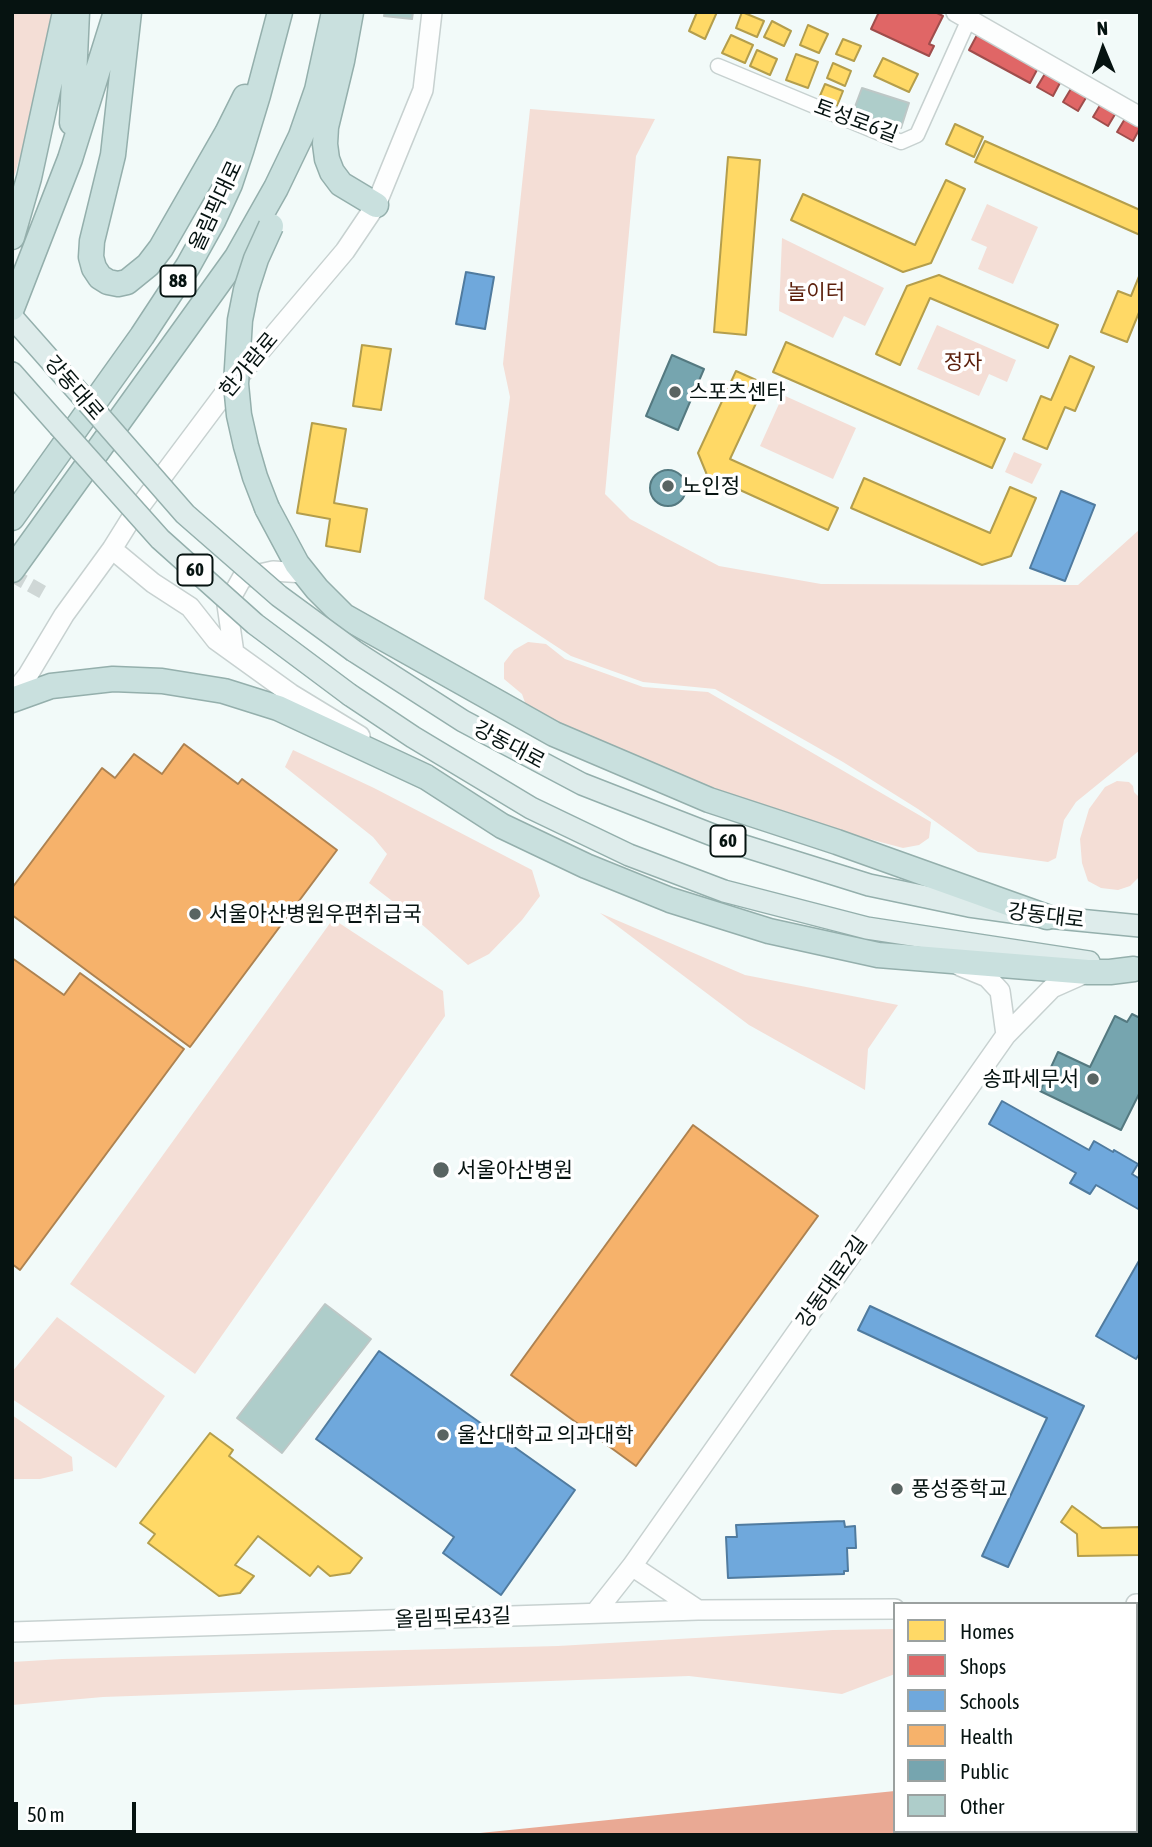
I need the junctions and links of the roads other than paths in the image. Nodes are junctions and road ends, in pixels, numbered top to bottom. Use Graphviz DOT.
graph roads {
  1 [pos="65,12"];
  2 [pos="77,12"];
  3 [pos="116,12"];
  4 [pos="129,12"];
  5 [pos="280,12"];
  6 [pos="334,12"];
  7 [pos="351,12"];
  8 [pos="432,12"];
  9 [pos="960,14"];
  10 [pos="272,46"];
  11 [pos="718,66"];
  12 [pos="1140,117"];
  13 [pos="301,136"];
  14 [pos="70,159"];
  15 [pos="376,205"];
  16 [pos="12,237"];
  17 [pos="12,307"];
  18 [pos="12,317"];
  19 [pos="12,373"];
  20 [pos="12,518"];
  21 [pos="112,549"];
  22 [pos="12,570"];
  23 [pos="304,573"];
  24 [pos="227,605"];
  25 [pos="190,607"];
  26 [pos="234,653"];
  27 [pos="12,698"];
  28 [pos="426,777"];
  29 [pos="1047,917"];
  30 [pos="1140,925"];
  31 [pos="948,961"];
  32 [pos="1137,969"];
  33 [pos="1088,972"];
  34 [pos="1006,1035"];
  35 [pos="632,1566"];
  36 [pos="893,1609"];
  37 [pos="698,1610"];
  38 [pos="596,1613"];
  39 [pos="12,1632"];
  1 -- 16 [label="highway"];
  2 -- 14 [label="highway"];
  3 -- 14 [label="highway"];
  4 -- 10 [label="highway"];
  5 -- 10 [label="highway, 올림픽대로 / 88"];
  6 -- 13 [label="highway"];
  7 -- 15 [label="highway"];
  8 -- 15 [label="street, 한가람로"];
  9 -- 11 [label="street, 토성로6길"];
  9 -- 12 [label="street"];
  10 -- 20 [label="highway, 올림픽대로 / 88"];
  13 -- 22 [label="highway"];
  13 -- 23 [label="highway, bridge"];
  14 -- 17 [label="highway"];
  15 -- 21 [label="street, 한가람로"];
  18 -- 29 [label="main road, 강동대로 / 60, bridge"];
  19 -- 32 [label="main road, 강동대로 / 60, bridge"];
  21 -- 25 [label="street"];
  21 -- 27 [label="street, 한가람로"];
  23 -- 24 [label="street"];
  23 -- 29 [label="highway"];
  24 -- 25 [label="street"];
  24 -- 26 [label="street"];
  25 -- 26 [label="street"];
  26 -- 28 [label="street"];
  27 -- 28 [label="highway"];
  28 -- 31 [label="highway"];
  29 -- 30 [label="main road, 강동대로 / 60"];
  31 -- 33 [label="highway"];
  31 -- 34 [label="street"];
  32 -- 33 [label="highway"];
  33 -- 34 [label="street, 강동대로2길"];
  34 -- 35 [label="street, 강동대로2길"];
  35 -- 37 [label="street"];
  35 -- 38 [label="street, 강동대로2길"];
  36 -- 37 [label="street, 올림픽로43길"];
  37 -- 38 [label="street, 올림픽로43길"];
  38 -- 39 [label="street, 올림픽로43길"];
}
